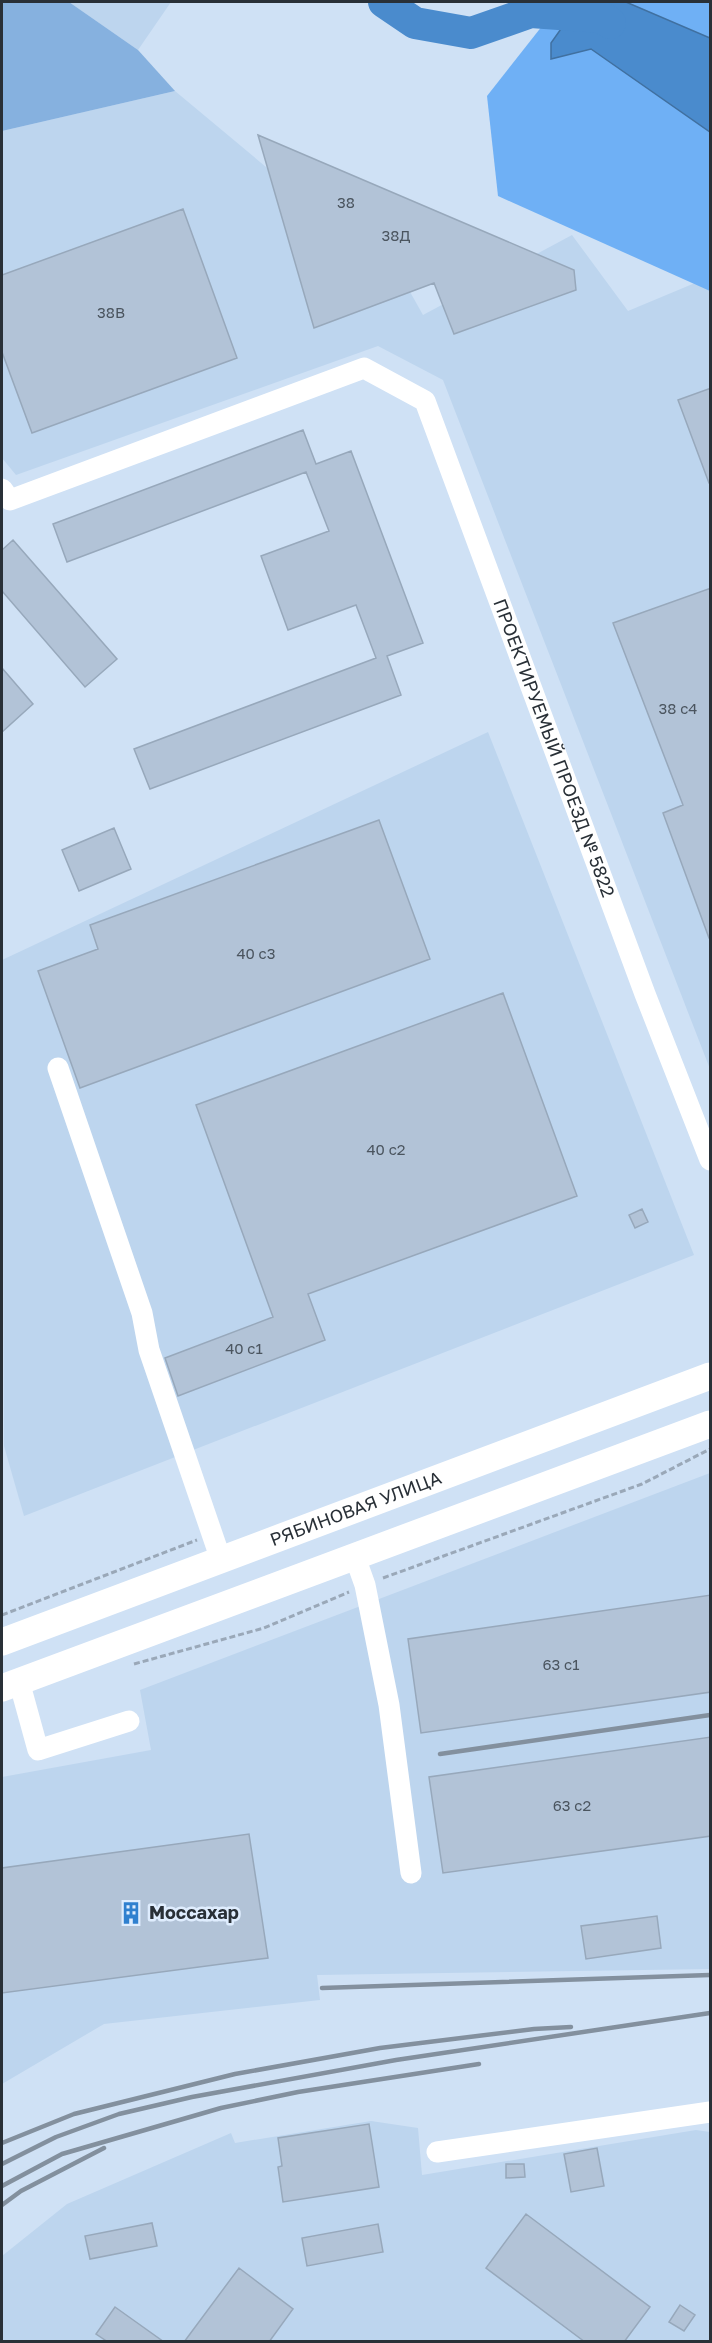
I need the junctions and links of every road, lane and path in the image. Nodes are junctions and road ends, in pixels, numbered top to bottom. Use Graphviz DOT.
graph roads {
  1 [pos="2,489"];
  2 [pos="58,1068"];
  3 [pos="711,1160"];
  4 [pos="711,1376"];
  5 [pos="711,1424"];
  6 [pos="212,1534"];
  7 [pos="355,1557"];
  8 [pos="221,1560"];
  9 [pos="2,1615"];
  10 [pos="2,1642"];
  11 [pos="10,1685"];
  12 [pos="129,1721"];
  13 [pos="411,1873"];
  14 [pos="711,2112"];
  15 [pos="437,2152"];
  1 -- 3 [label="lane, ПРОЕКТИРУЕМЫЙ ПРОЕЗД № 5822"];
  2 -- 6 [label="lane"];
  4 -- 8 [label="main road, РЯБИНОВАЯ УЛИЦА"];
  5 -- 7 [label="main road"];
  6 -- 8 [label="lane"];
  6 -- 9 [label="path"];
  7 -- 11 [label="main road"];
  7 -- 13 [label="lane"];
  8 -- 10 [label="main road, РЯБИНОВАЯ УЛИЦА"];
  11 -- 12 [label="lane"];
  14 -- 15 [label="lane"];
}
